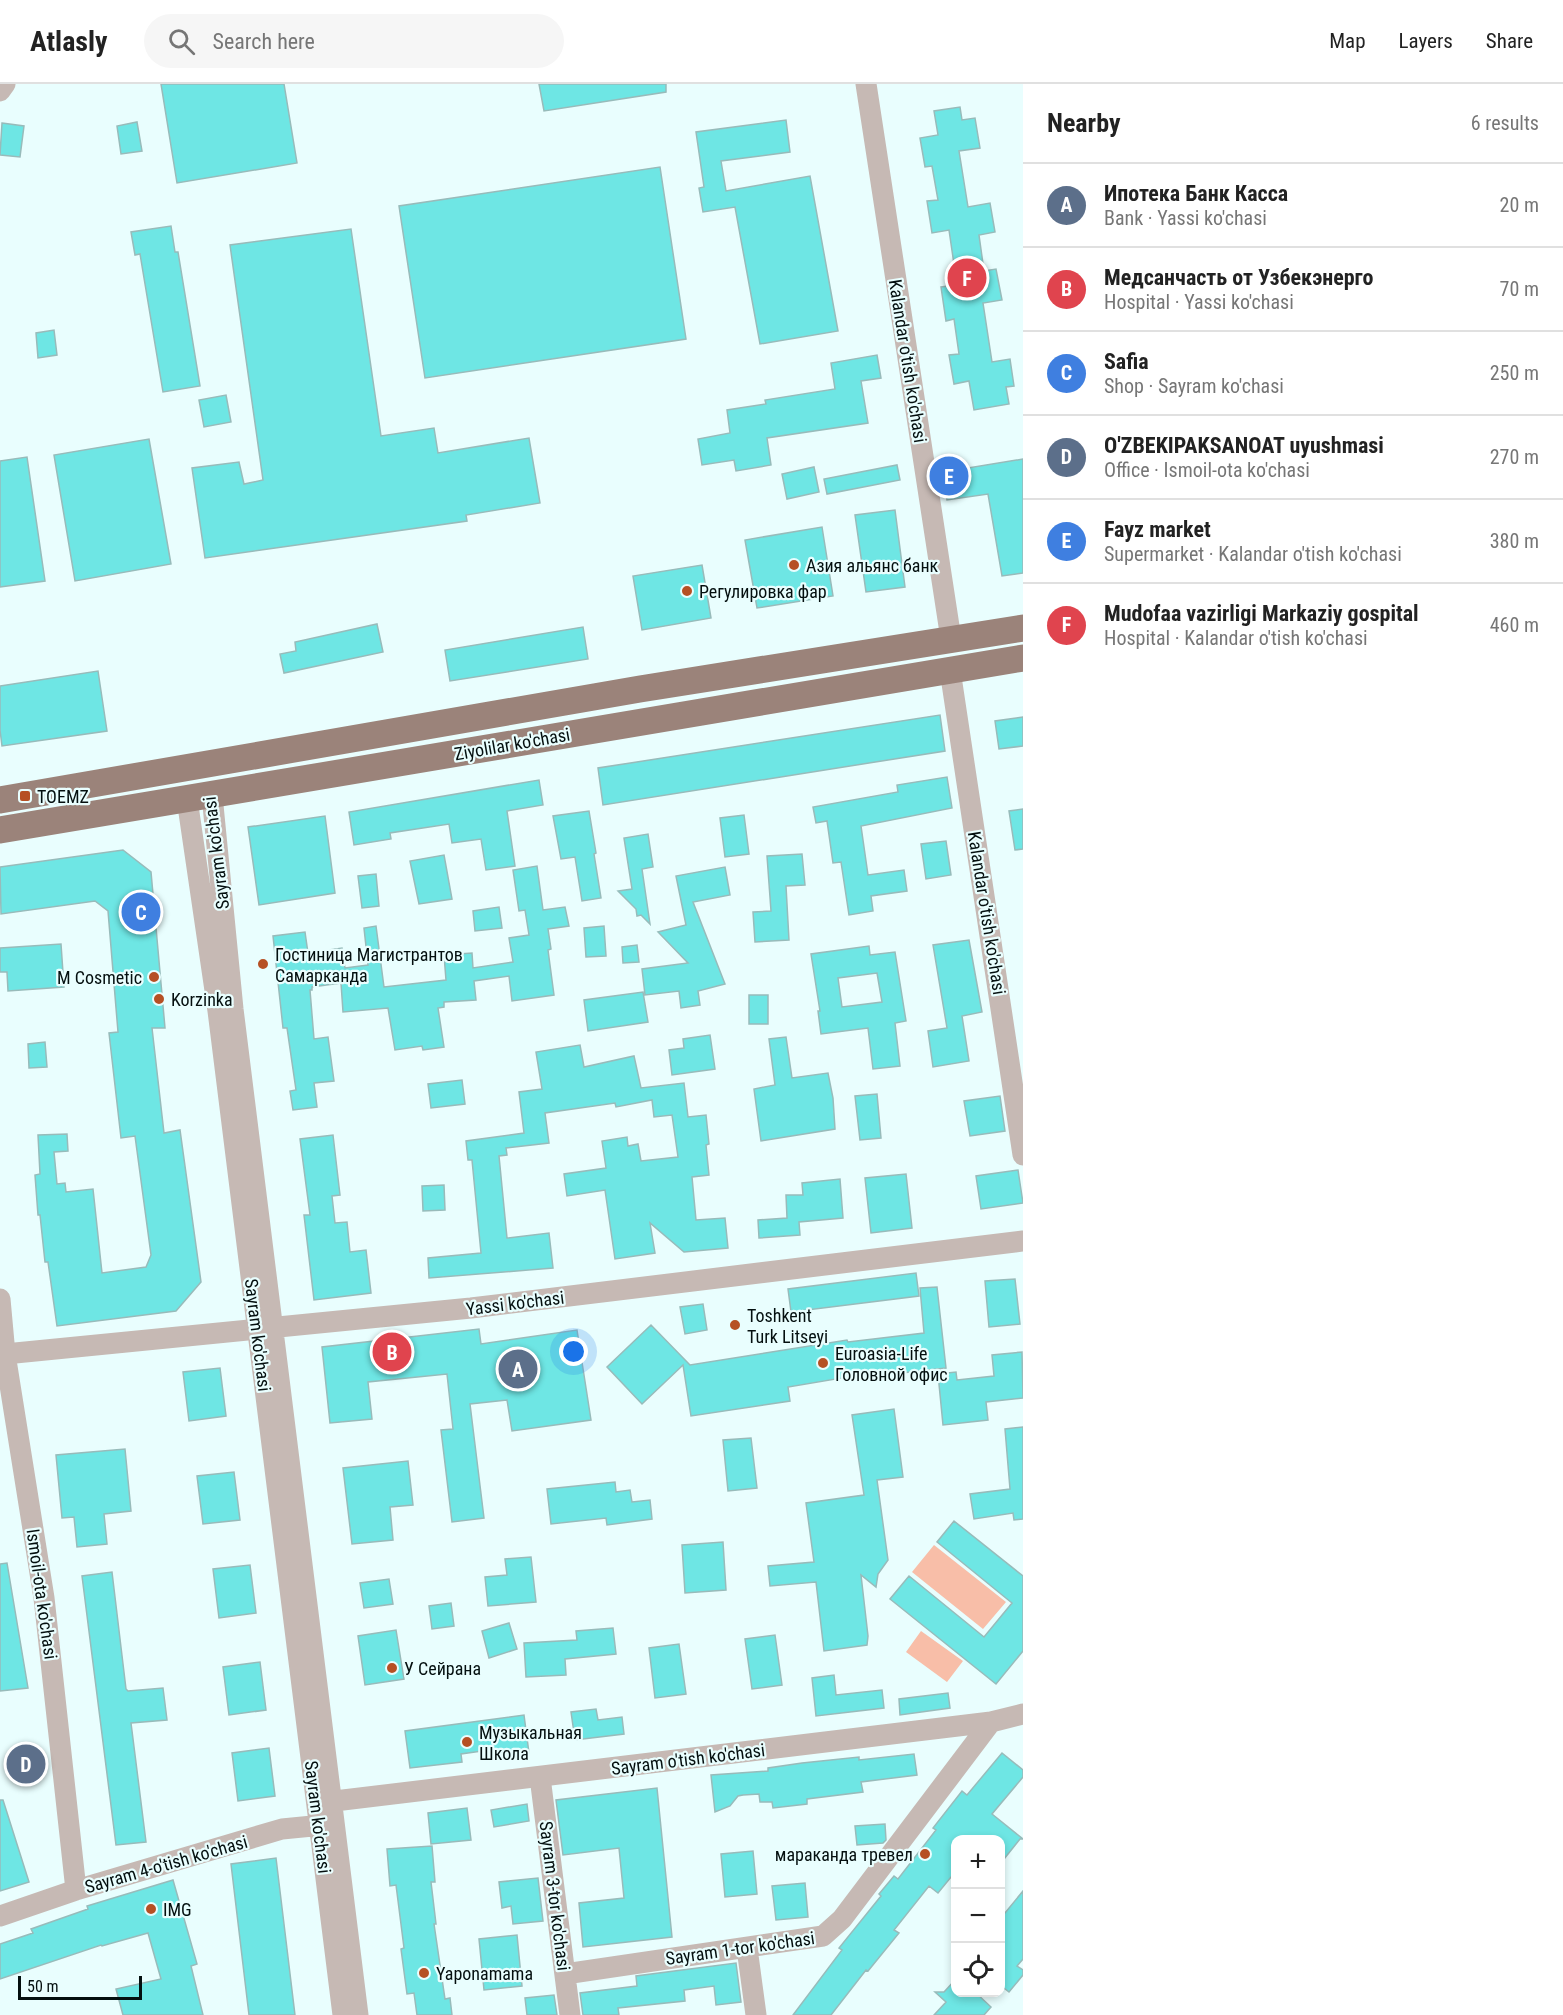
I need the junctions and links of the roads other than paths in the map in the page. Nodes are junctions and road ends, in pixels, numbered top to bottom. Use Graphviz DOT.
graph roads {
  1 [pos="5,84"];
  2 [pos="866,84"];
  3 [pos="0,91"];
  4 [pos="1023,628"];
  5 [pos="951,639"];
  6 [pos="1023,658"];
  7 [pos="950,670"];
  8 [pos="608,694"];
  9 [pos="614,727"];
  10 [pos="196,766"];
  11 [pos="200,797"];
  12 [pos="0,800"];
  13 [pos="0,830"];
  14 [pos="1023,1155"];
  15 [pos="1023,1241"];
  16 [pos="0,1299"];
  17 [pos="265,1328"];
  18 [pos="5,1354"];
  19 [pos="1023,1714"];
  20 [pos="991,1722"];
  21 [pos="540,1777"];
  22 [pos="324,1802"];
  23 [pos="327,1825"];
  24 [pos="76,1890"];
  25 [pos="0,1916"];
  26 [pos="747,1948"];
  27 [pos="565,1974"];
  28 [pos="343,2015"];
  29 [pos="358,2015"];
  30 [pos="570,2015"];
  31 [pos="756,2015"];
  1 -- 3 [label="street"];
  2 -- 5 [label="street, Kalandar o'tish ko'chasi"];
  4 -- 5 [label="main road, Ziyolilar ko'chasi"];
  5 -- 8 [label="main road, Ziyolilar ko'chasi"];
  6 -- 7 [label="main road, Ziyolilar ko'chasi"];
  7 -- 9 [label="main road, Ziyolilar ko'chasi"];
  7 -- 14 [label="street, Kalandar o'tish ko'chasi"];
  8 -- 9 [label="main road"];
  8 -- 10 [label="main road, Ziyolilar ko'chasi"];
  9 -- 11 [label="main road, Ziyolilar ko'chasi"];
  10 -- 11 [label="main road, Sayram ko'chasi"];
  10 -- 12 [label="main road, Ziyolilar ko'chasi"];
  11 -- 13 [label="main road, Ziyolilar ko'chasi"];
  11 -- 17 [label="street, Sayram ko'chasi"];
  15 -- 17 [label="street, Yassi ko'chasi"];
  16 -- 18 [label="street, Ismoil-ota ko'chasi"];
  17 -- 18 [label="street, Yassi ko'chasi"];
  17 -- 22 [label="street, Sayram ko'chasi"];
  18 -- 24 [label="street, Ismoil-ota ko'chasi"];
  19 -- 20 [label="street, Sayram o'tish ko'chasi"];
  20 -- 21 [label="street, Sayram o'tish ko'chasi"];
  20 -- 26 [label="street, Sayram 1-tor ko'chasi"];
  21 -- 22 [label="street, Sayram o'tish ko'chasi"];
  21 -- 27 [label="street, Sayram 3-tor ko'chasi"];
  22 -- 23 [label="street, Sayram ko'chasi"];
  23 -- 24 [label="street, Sayram 4-o'tish ko'chasi"];
  23 -- 28 [label="street, Sayram ko'chasi"];
  23 -- 29 [label="street, Sayram ko'chasi"];
  24 -- 25 [label="street, Sayram 4-o'tish ko'chasi"];
  26 -- 27 [label="street, Sayram 1-tor ko'chasi"];
  26 -- 31 [label="street"];
  27 -- 30 [label="street, Sayram 3-tor ko'chasi"];
}
